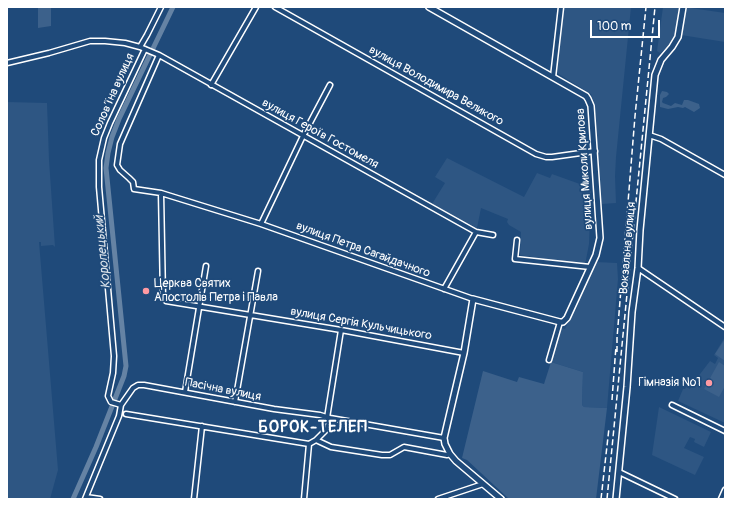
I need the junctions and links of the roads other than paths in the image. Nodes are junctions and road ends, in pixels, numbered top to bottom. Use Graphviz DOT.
graph roads {
  1 [pos="161,7"];
  2 [pos="256,7"];
  3 [pos="275,7"];
  4 [pos="429,7"];
  5 [pos="561,7"];
  6 [pos="683,7"];
  7 [pos="140,47"];
  8 [pos="147,49"];
  9 [pos="157,54"];
  10 [pos="7,63"];
  11 [pos="553,77"];
  12 [pos="211,85"];
  13 [pos="330,85"];
  14 [pos="649,135"];
  15 [pos="303,136"];
  16 [pos="595,151"];
  17 [pos="725,175"];
  18 [pos="161,194"];
  19 [pos="262,224"];
  20 [pos="476,232"];
  21 [pos="493,235"];
  22 [pos="517,240"];
  23 [pos="206,266"];
  24 [pos="590,267"];
  25 [pos="638,268"];
  26 [pos="258,271"];
  27 [pos="444,289"];
  28 [pos="473,299"];
  29 [pos="199,308"];
  30 [pos="250,315"];
  31 [pos="560,322"];
  32 [pos="725,327"];
  33 [pos="341,330"];
  34 [pos="464,353"];
  35 [pos="549,360"];
  36 [pos="185,392"];
  37 [pos="235,402"];
  38 [pos="119,404"];
  39 [pos="672,405"];
  40 [pos="126,414"];
  41 [pos="329,418"];
  42 [pos="202,426"];
  43 [pos="725,431"];
  44 [pos="444,438"];
  45 [pos="316,440"];
  46 [pos="309,444"];
  47 [pos="450,454"];
  48 [pos="619,472"];
  49 [pos="483,484"];
  50 [pos="725,490"];
  51 [pos="86,498"];
  52 [pos="100,499"];
  53 [pos="194,499"];
  54 [pos="304,499"];
  55 [pos="438,499"];
  56 [pos="501,499"];
  57 [pos="616,499"];
  58 [pos="675,499"];
  59 [pos="721,499"];
  1 -- 7 [label="street"];
  2 -- 12 [label="street"];
  3 -- 16 [label="street, вулиця Володимира Великого"];
  4 -- 11 [label="street, вулиця Миколи Крилова"];
  5 -- 11 [label="street"];
  6 -- 14 [label="street, Вокзальна вулиця"];
  7 -- 8 [label="street, вулиця Героїв Гостомеля"];
  7 -- 10 [label="street, вулиця Героїв Гостомеля"];
  8 -- 9 [label="street, вулиця Героїв Гостомеля"];
  8 -- 38 [label="street, Соловʼїна вулиця"];
  9 -- 12 [label="street, вулиця Героїв Гостомеля"];
  9 -- 18 [label="street, вулиця Петра Сагайдачного"];
  11 -- 16 [label="street, вулиця Миколи Крилова"];
  12 -- 15 [label="street, вулиця Героїв Гостомеля"];
  13 -- 15 [label="street"];
  14 -- 17 [label="street"];
  14 -- 25 [label="street, Вокзальна вулиця"];
  15 -- 19 [label="street"];
  15 -- 20 [label="street, вулиця Героїв Гостомеля"];
  16 -- 24 [label="street, вулиця Миколи Крилова"];
  18 -- 19 [label="street, вулиця Петра Сагайдачного"];
  18 -- 29 [label="street, вулиця Сергія Кульчицького"];
  19 -- 27 [label="street, вулиця Петра Сагайдачного"];
  20 -- 21 [label="street, вулиця Героїв Гостомеля"];
  20 -- 27 [label="street"];
  22 -- 24 [label="street"];
  23 -- 29 [label="street"];
  24 -- 31 [label="street, вулиця Миколи Крилова"];
  25 -- 32 [label="street"];
  25 -- 48 [label="street, Вокзальна вулиця"];
  26 -- 30 [label="street"];
  27 -- 28 [label="street, вулиця Петра Сагайдачного"];
  28 -- 31 [label="street, вулиця Петра Сагайдачного"];
  28 -- 34 [label="street"];
  29 -- 30 [label="street, вулиця Сергія Кульчицького"];
  29 -- 36 [label="street"];
  30 -- 33 [label="street, вулиця Сергія Кульчицького"];
  30 -- 37 [label="street"];
  31 -- 35 [label="street, вулиця Миколи Крилова"];
  33 -- 34 [label="street, вулиця Сергія Кульчицького"];
  33 -- 41 [label="street"];
  34 -- 44 [label="street"];
  36 -- 37 [label="street, Пасічна вулиця"];
  36 -- 38 [label="street, Пасічна вулиця"];
  37 -- 41 [label="street, Пасічна вулиця"];
  38 -- 51 [label="street"];
  39 -- 43 [label="street"];
  40 -- 42 [label="street"];
  41 -- 44 [label="street, Пасічна вулиця"];
  41 -- 45 [label="street"];
  42 -- 46 [label="street"];
  42 -- 53 [label="street"];
  44 -- 47 [label="street"];
  45 -- 46 [label="street"];
  45 -- 47 [label="street"];
  46 -- 54 [label="street"];
  47 -- 49 [label="street"];
  48 -- 57 [label="street, Вокзальна вулиця"];
  48 -- 58 [label="street"];
  49 -- 55 [label="street"];
  49 -- 56 [label="street"];
  50 -- 59 [label="street"];
  51 -- 52 [label="street"];
}
